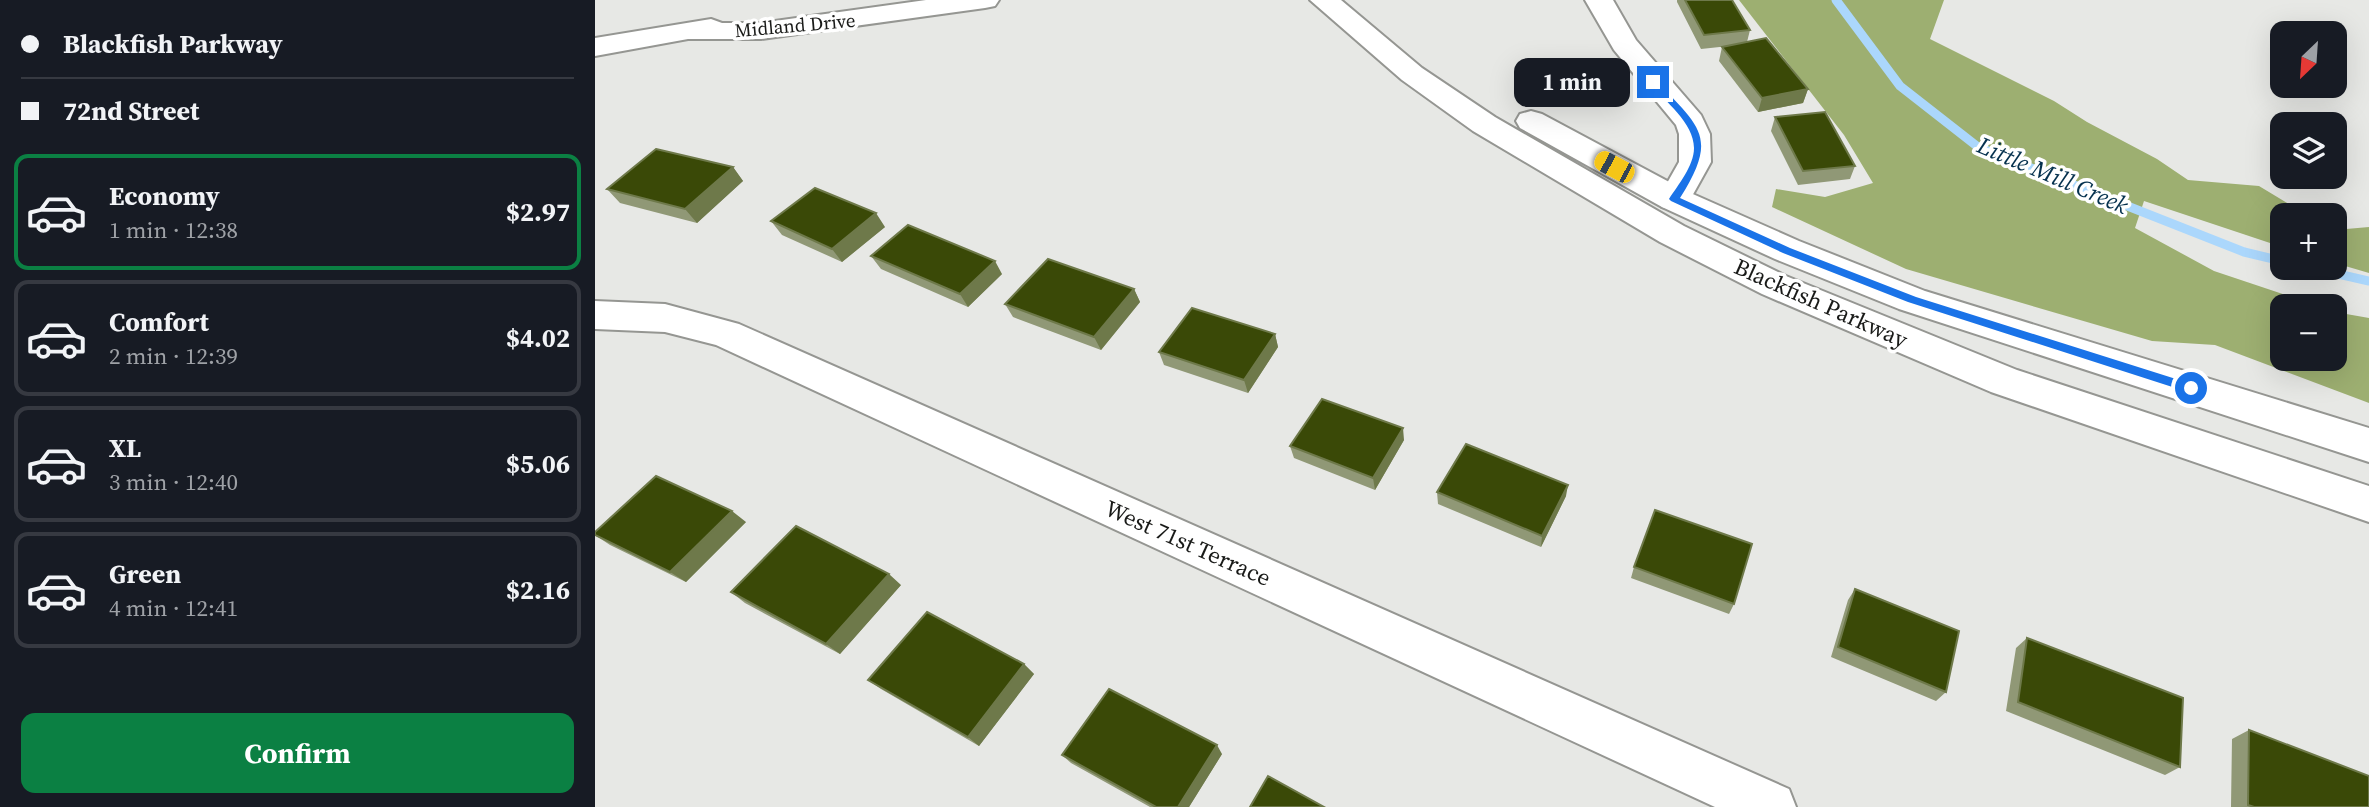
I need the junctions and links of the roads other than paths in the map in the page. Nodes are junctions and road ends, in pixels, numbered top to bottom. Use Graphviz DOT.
graph roads {
  1 [pos="698,0"];
  2 [pos="879,0"];
  3 [pos="985,0"];
  4 [pos="1324,0"];
  5 [pos="1360,0"];
  6 [pos="1599,0"];
  7 [pos="688,31"];
  8 [pos="595,47"];
  9 [pos="1674,199"];
  10 [pos="595,315"];
  11 [pos="2369,445"];
  12 [pos="2369,504"];
  13 [pos="1772,807"];
  1 -- 7 [label="main road"];
  2 -- 7 [label="main road, Midland Drive"];
  3 -- 7 [label="main road, Midland Drive"];
  4 -- 12 [label="main road, Blackfish Parkway"];
  5 -- 9 [label="main road, Blackfish Parkway"];
  6 -- 9 [label="main road"];
  7 -- 8 [label="main road, Midland Drive"];
  9 -- 11 [label="main road, Blackfish Parkway"];
  10 -- 13 [label="main road, West 71st Terrace"];
}
